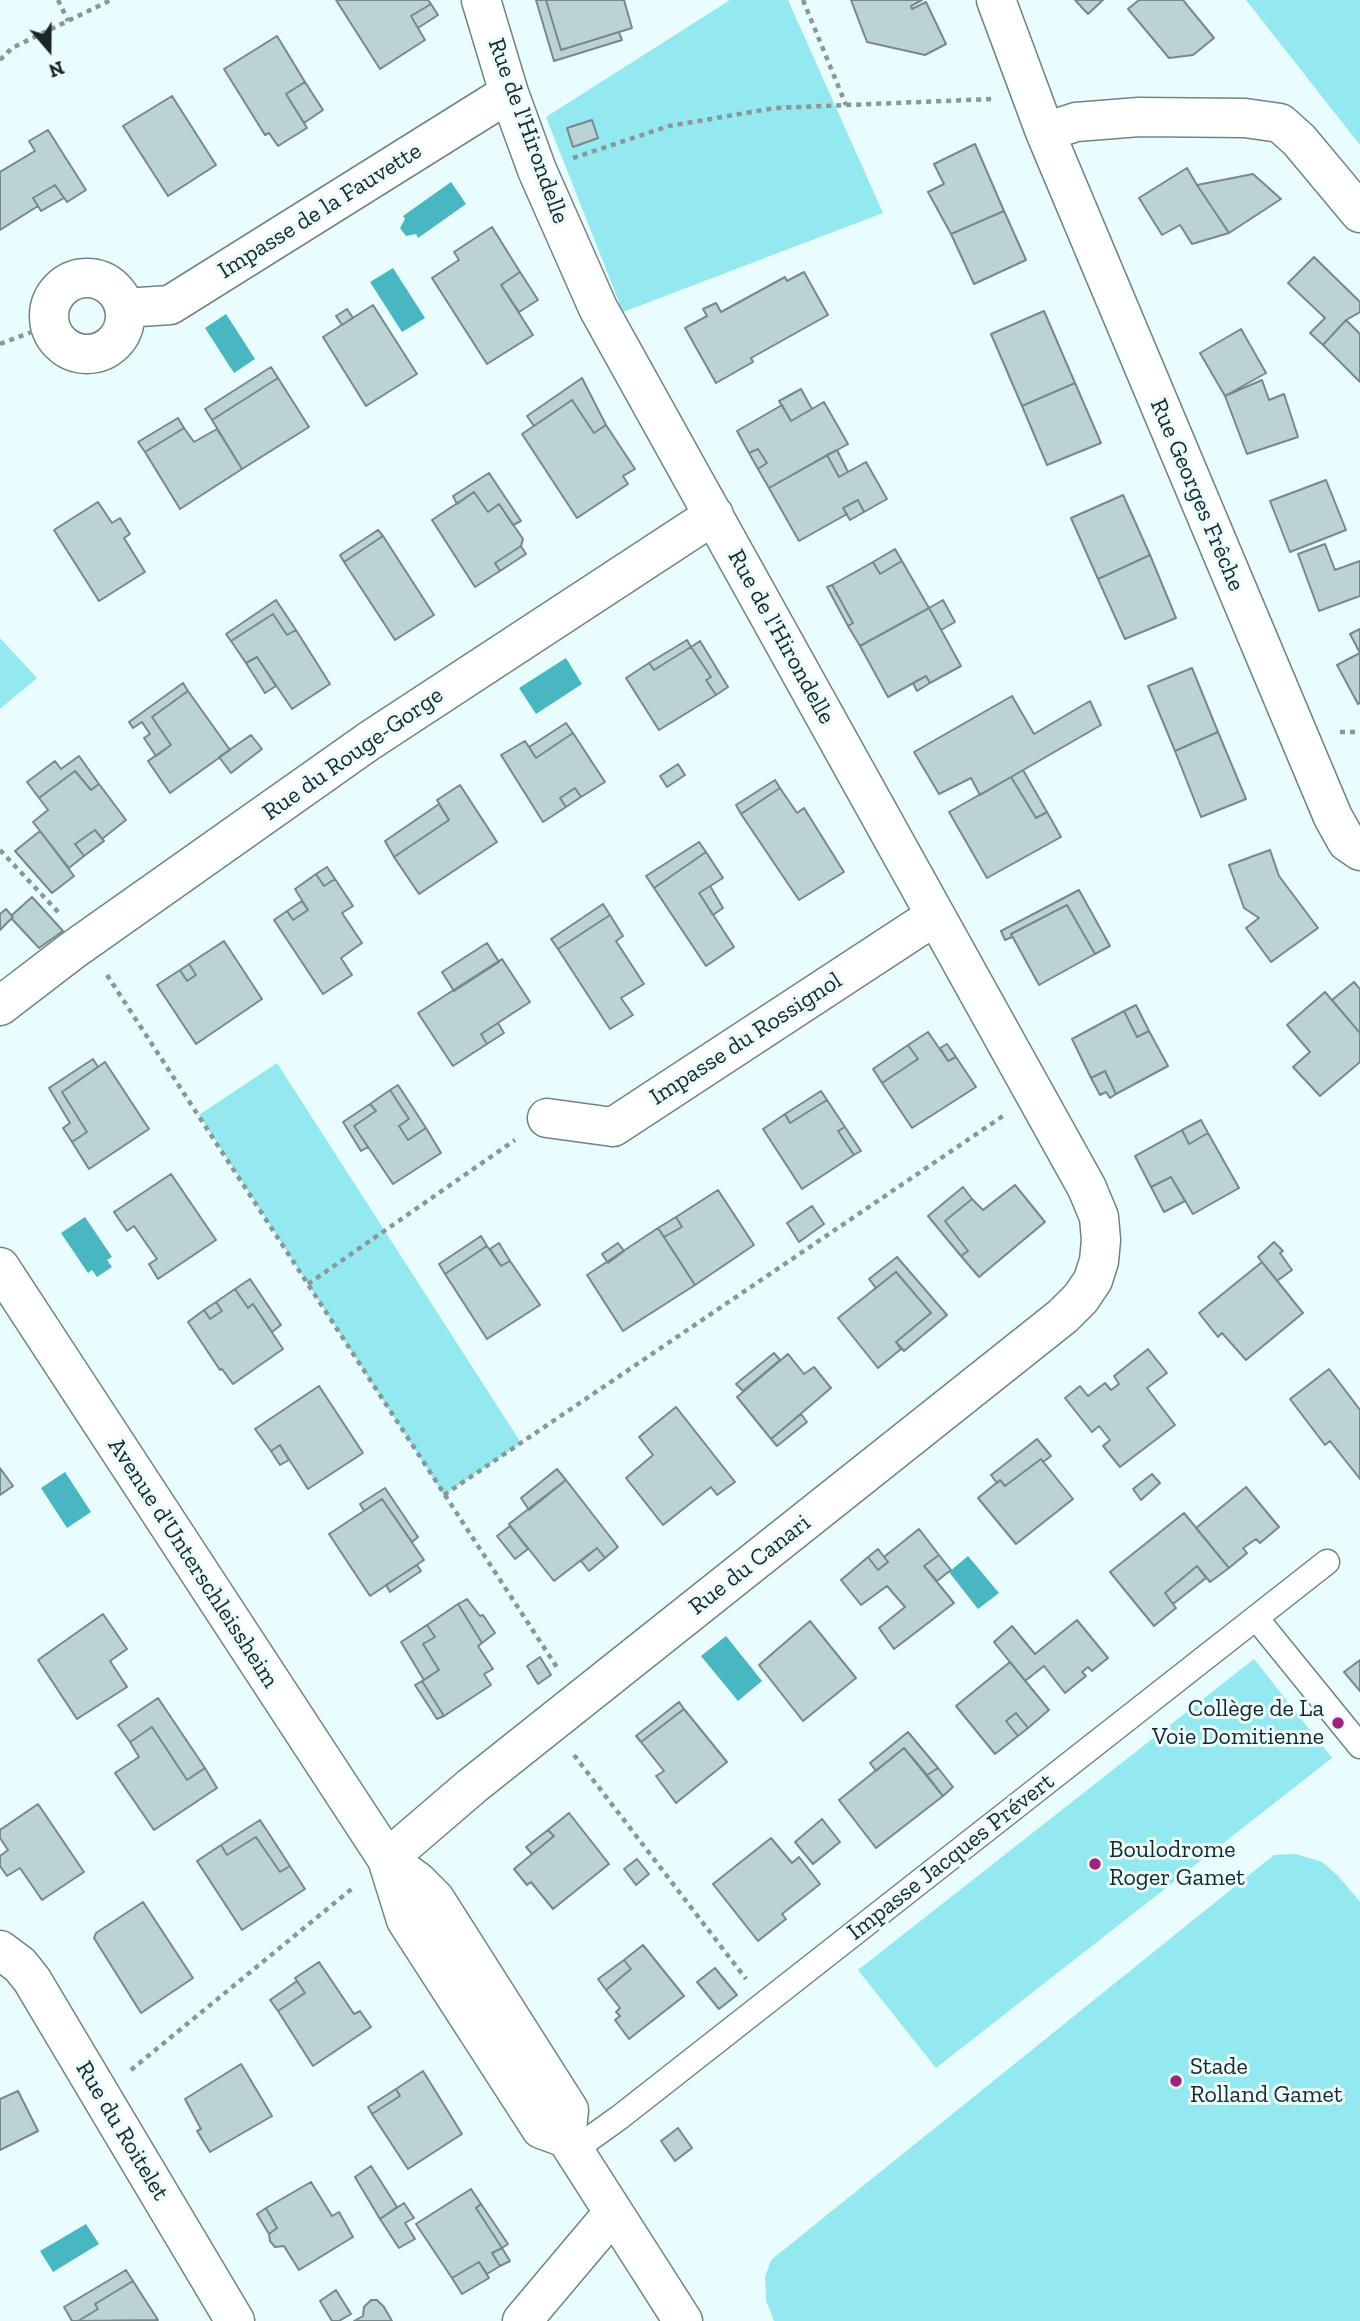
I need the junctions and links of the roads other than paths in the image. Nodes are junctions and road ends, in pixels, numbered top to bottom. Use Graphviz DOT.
graph roads {
  1 [pos="481,0"];
  2 [pos="996,0"];
  3 [pos="509,93"];
  4 [pos="1045,132"];
  5 [pos="1360,213"];
  6 [pos="125,308"];
  7 [pos="714,515"];
  8 [pos="1360,851"];
  9 [pos="935,916"];
  10 [pos="0,1006"];
  11 [pos="548,1118"];
  12 [pos="1099,1261"];
  13 [pos="0,1267"];
  14 [pos="1327,1562"];
  15 [pos="1256,1618"];
  16 [pos="1360,1746"];
  17 [pos="387,1859"];
  18 [pos="0,1950"];
  19 [pos="570,2144"];
  20 [pos="613,2213"];
  21 [pos="235,2321"];
  22 [pos="522,2321"];
  23 [pos="683,2321"];
  1 -- 3 [label="street, Rue de l'Hirondelle"];
  2 -- 4 [label="street, Rue Georges Frêche"];
  3 -- 6 [label="street, Impasse de la Fauvette"];
  3 -- 7 [label="street, Rue de l'Hirondelle"];
  4 -- 5 [label="street"];
  4 -- 8 [label="street, Rue Georges Frêche"];
  6 -- 6 [label="street"];
  7 -- 9 [label="street, Rue de l'Hirondelle"];
  7 -- 10 [label="street, Rue du Rouge-Gorge"];
  9 -- 11 [label="street, Impasse du Rossignol"];
  9 -- 12 [label="street, Rue de l'Hirondelle"];
  12 -- 17 [label="street, Rue du Canari"];
  13 -- 17 [label="street, Avenue d'Unterschleissheim"];
  14 -- 15 [label="lane, Impasse Jacques Prévert"];
  15 -- 16 [label="lane"];
  15 -- 19 [label="lane, Impasse Jacques Prévert"];
  17 -- 19 [label="street, Avenue d'Unterschleissheim"];
  18 -- 21 [label="street, Rue du Roitelet"];
  19 -- 20 [label="street"];
  20 -- 22 [label="street"];
  20 -- 23 [label="street"];
}
